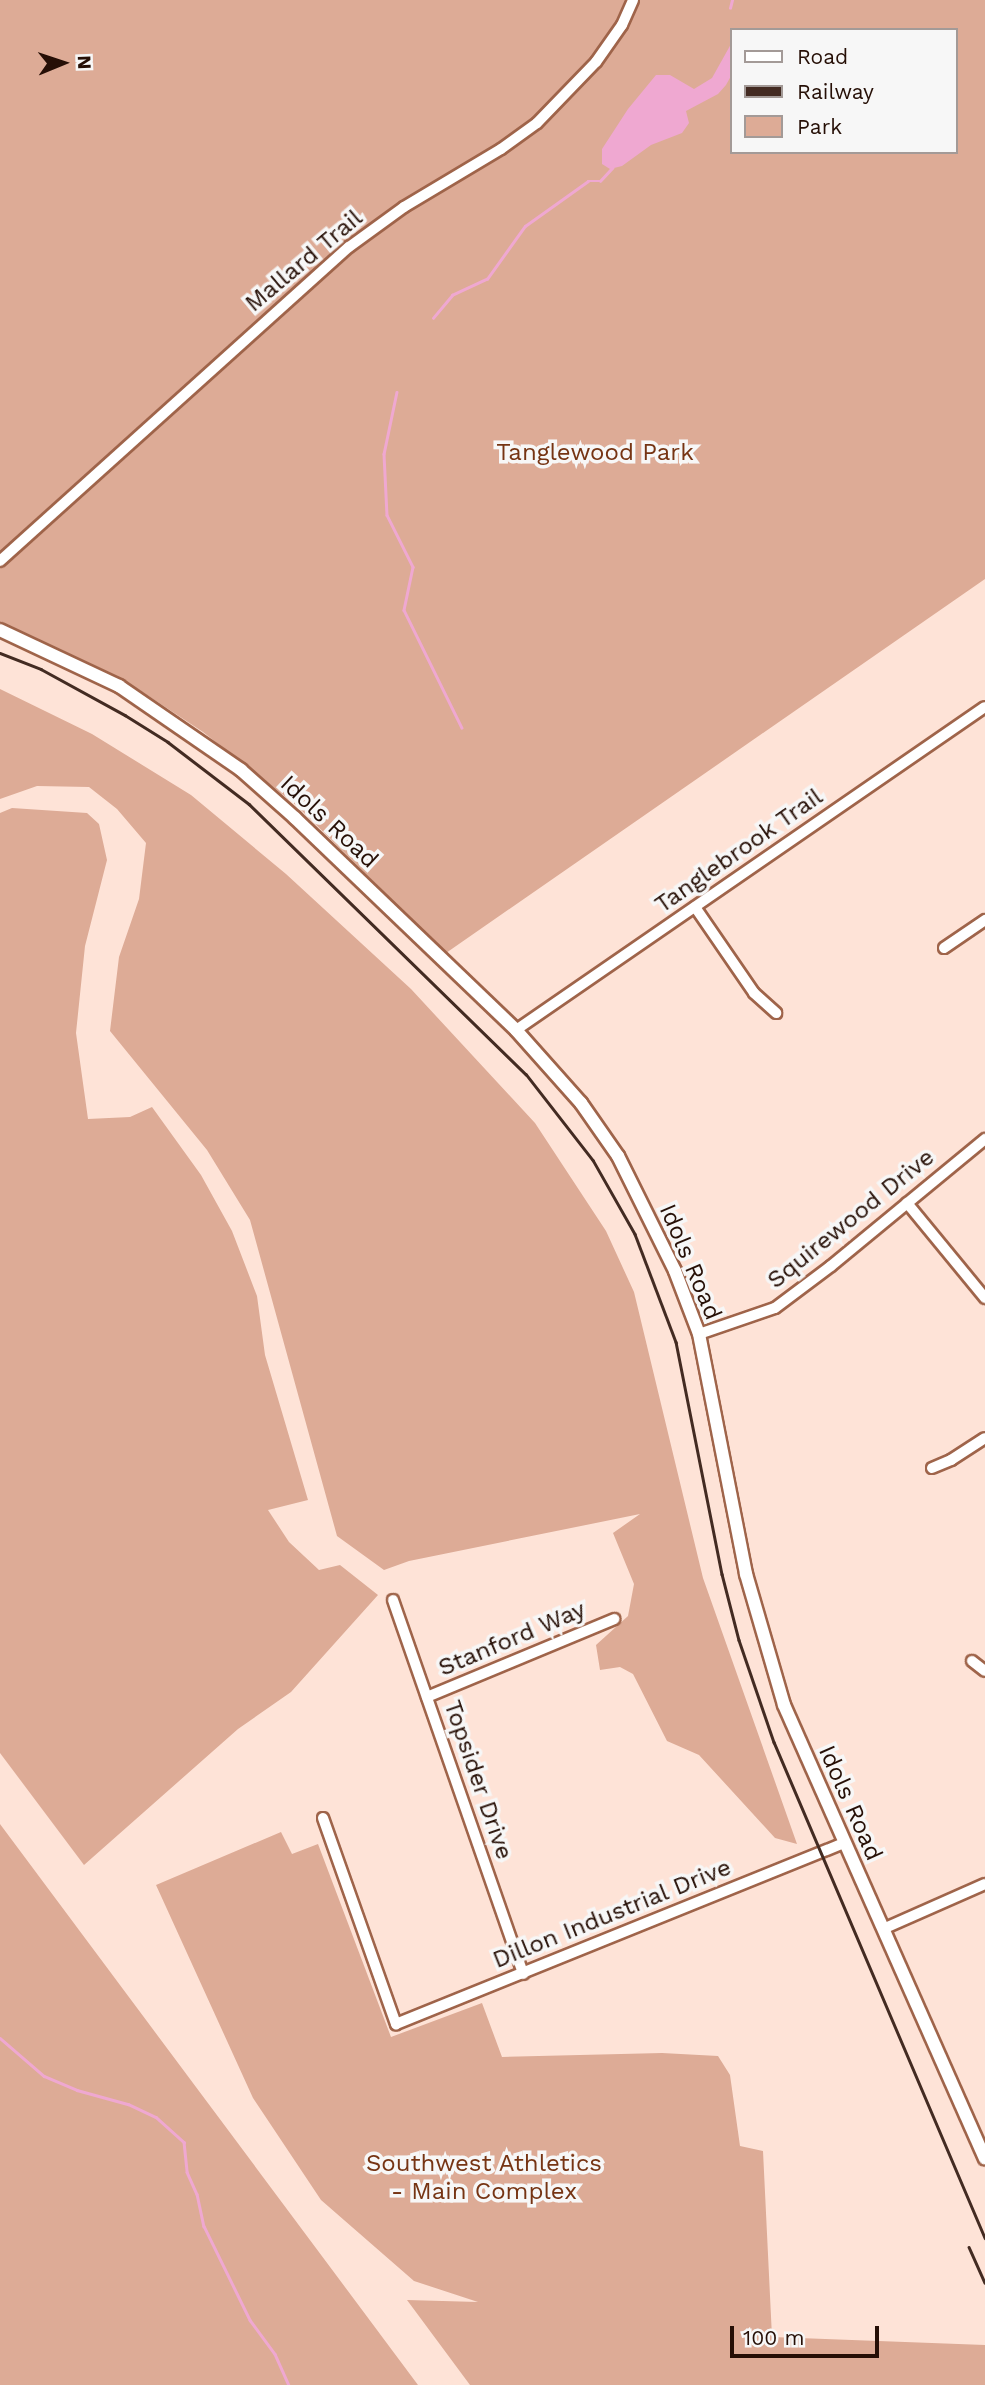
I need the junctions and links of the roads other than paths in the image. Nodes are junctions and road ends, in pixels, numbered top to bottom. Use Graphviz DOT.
graph roads {
  1 [pos="634,0"];
  2 [pos="0,561"];
  3 [pos="0,630"];
  4 [pos="985,707"];
  5 [pos="695,907"];
  6 [pos="985,920"];
  7 [pos="944,948"];
  8 [pos="776,1013"];
  9 [pos="516,1030"];
  10 [pos="985,1139"];
  11 [pos="907,1203"];
  12 [pos="985,1298"];
  13 [pos="699,1335"];
  14 [pos="985,1438"];
  15 [pos="932,1468"];
  16 [pos="393,1600"];
  17 [pos="614,1619"];
  18 [pos="972,1661"];
  19 [pos="985,1671"];
  20 [pos="427,1697"];
  21 [pos="323,1818"];
  22 [pos="843,1843"];
  23 [pos="985,1884"];
  24 [pos="883,1929"];
  25 [pos="523,1974"];
  26 [pos="985,2158"];
  1 -- 2 [label="street, Mallard Trail"];
  3 -- 9 [label="street, Idols Road"];
  4 -- 5 [label="street, Tanglebrook Trail"];
  5 -- 8 [label="street"];
  5 -- 9 [label="street, Tanglebrook Trail"];
  6 -- 7 [label="street"];
  9 -- 13 [label="street, Idols Road"];
  10 -- 11 [label="street, Squirewood Drive"];
  11 -- 12 [label="street"];
  11 -- 13 [label="street, Squirewood Drive"];
  13 -- 22 [label="street, Idols Road"];
  14 -- 15 [label="street"];
  16 -- 20 [label="street, Topsider Drive"];
  17 -- 20 [label="street, Stanford Way"];
  18 -- 19 [label="street"];
  20 -- 25 [label="street, Topsider Drive"];
  21 -- 25 [label="street, Dillon Industrial Drive"];
  22 -- 24 [label="street, Idols Road"];
  22 -- 25 [label="street, Dillon Industrial Drive"];
  23 -- 24 [label="street"];
  24 -- 26 [label="street, Idols Road"];
}
